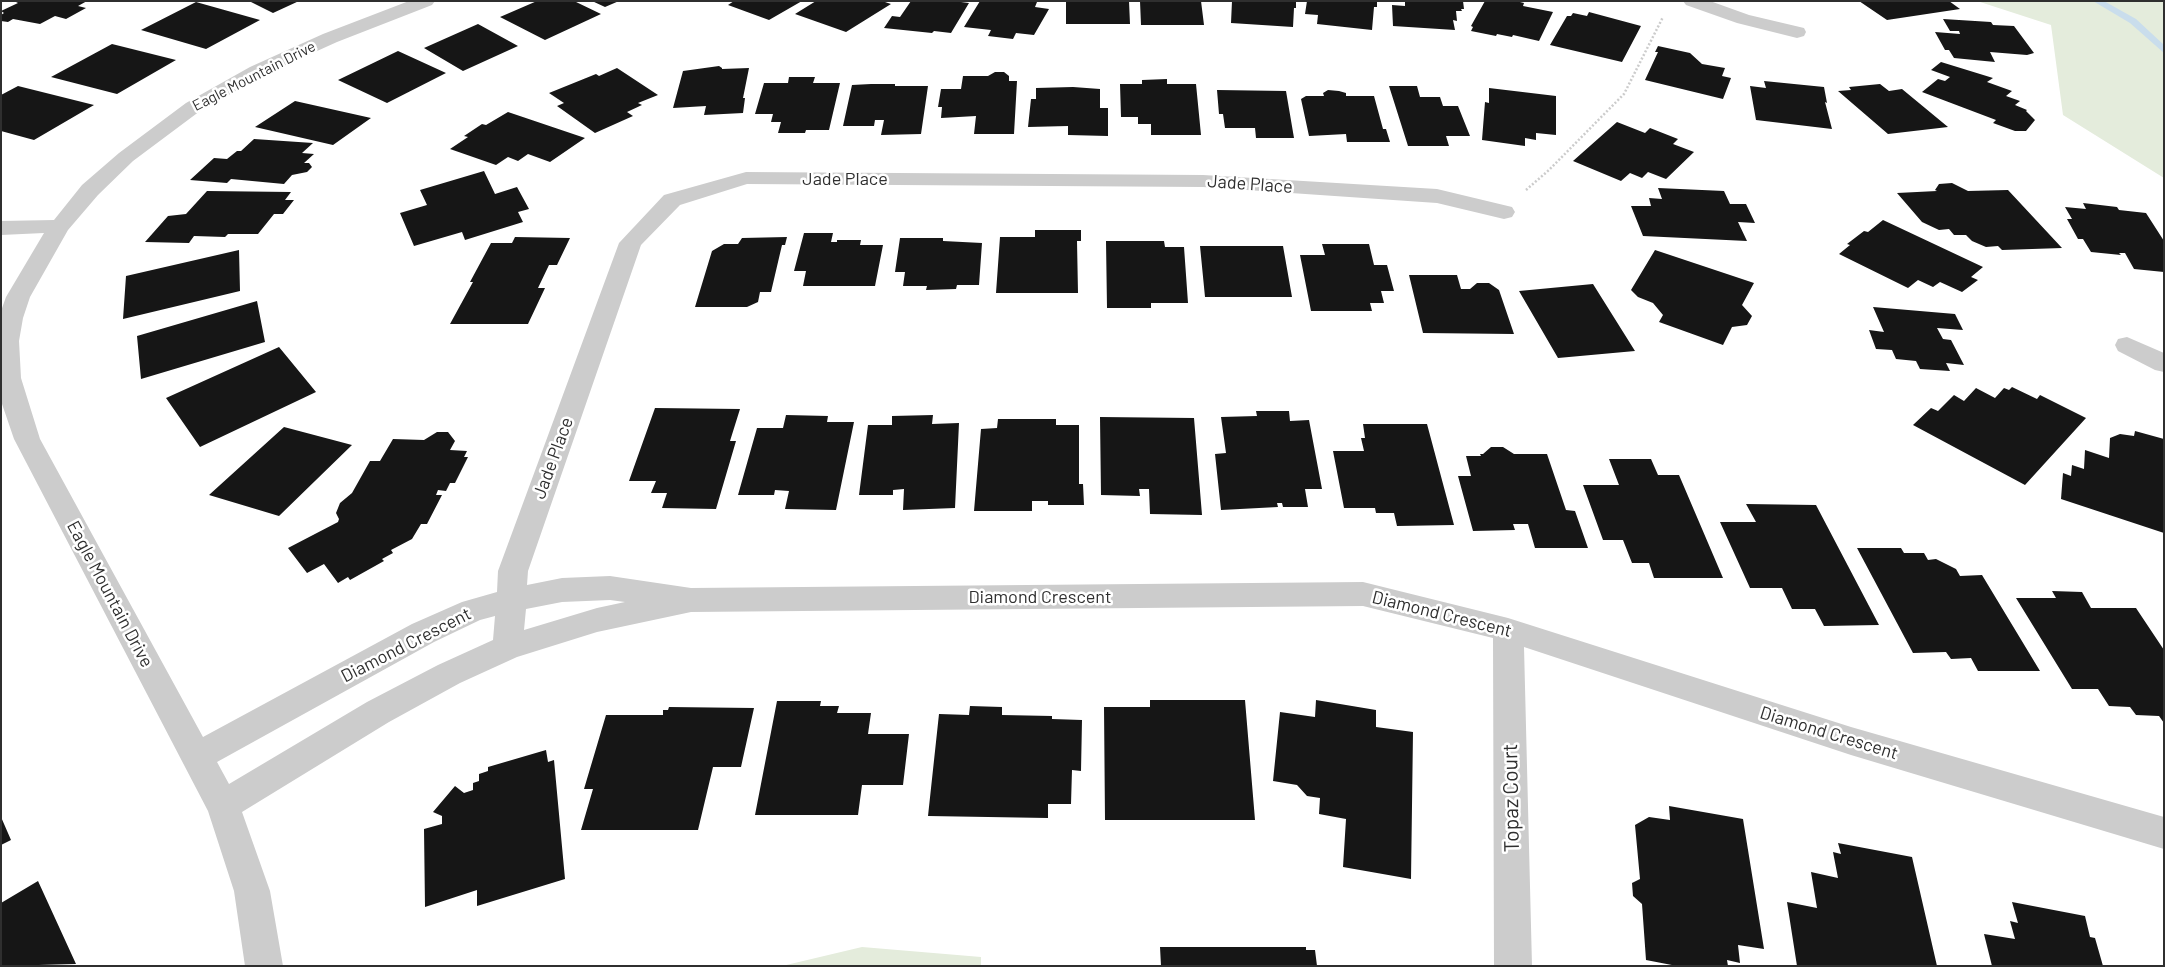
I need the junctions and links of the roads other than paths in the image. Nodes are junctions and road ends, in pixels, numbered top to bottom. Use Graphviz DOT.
graph roads {
  1 [pos="426,1"];
  2 [pos="1692,1"];
  3 [pos="1797,32"];
  4 [pos="1504,212"];
  5 [pos="60,226"];
  6 [pos="1,228"];
  7 [pos="2128,345"];
  8 [pos="2164,364"];
  9 [pos="511,600"];
  10 [pos="691,600"];
  11 [pos="1508,630"];
  12 [pos="508,647"];
  13 [pos="197,757"];
  14 [pos="223,806"];
  15 [pos="2164,832"];
  16 [pos="264,966"];
  17 [pos="1513,966"];
  1 -- 5 [label="street, Eagle Mountain Drive"];
  2 -- 3 [label="street"];
  4 -- 9 [label="street, Jade Place"];
  5 -- 6 [label="street"];
  5 -- 13 [label="street, Eagle Mountain Drive"];
  7 -- 8 [label="street"];
  9 -- 10 [label="street, Diamond Crescent"];
  9 -- 12 [label="street, Jade Place"];
  9 -- 13 [label="street, Diamond Crescent"];
  10 -- 11 [label="street, Diamond Crescent"];
  10 -- 12 [label="street, Diamond Crescent"];
  11 -- 15 [label="street, Diamond Crescent"];
  11 -- 17 [label="street, Topaz Court"];
  12 -- 14 [label="street, Diamond Crescent"];
  13 -- 14 [label="street, Eagle Mountain Drive"];
  14 -- 16 [label="street, Eagle Mountain Drive"];
}
